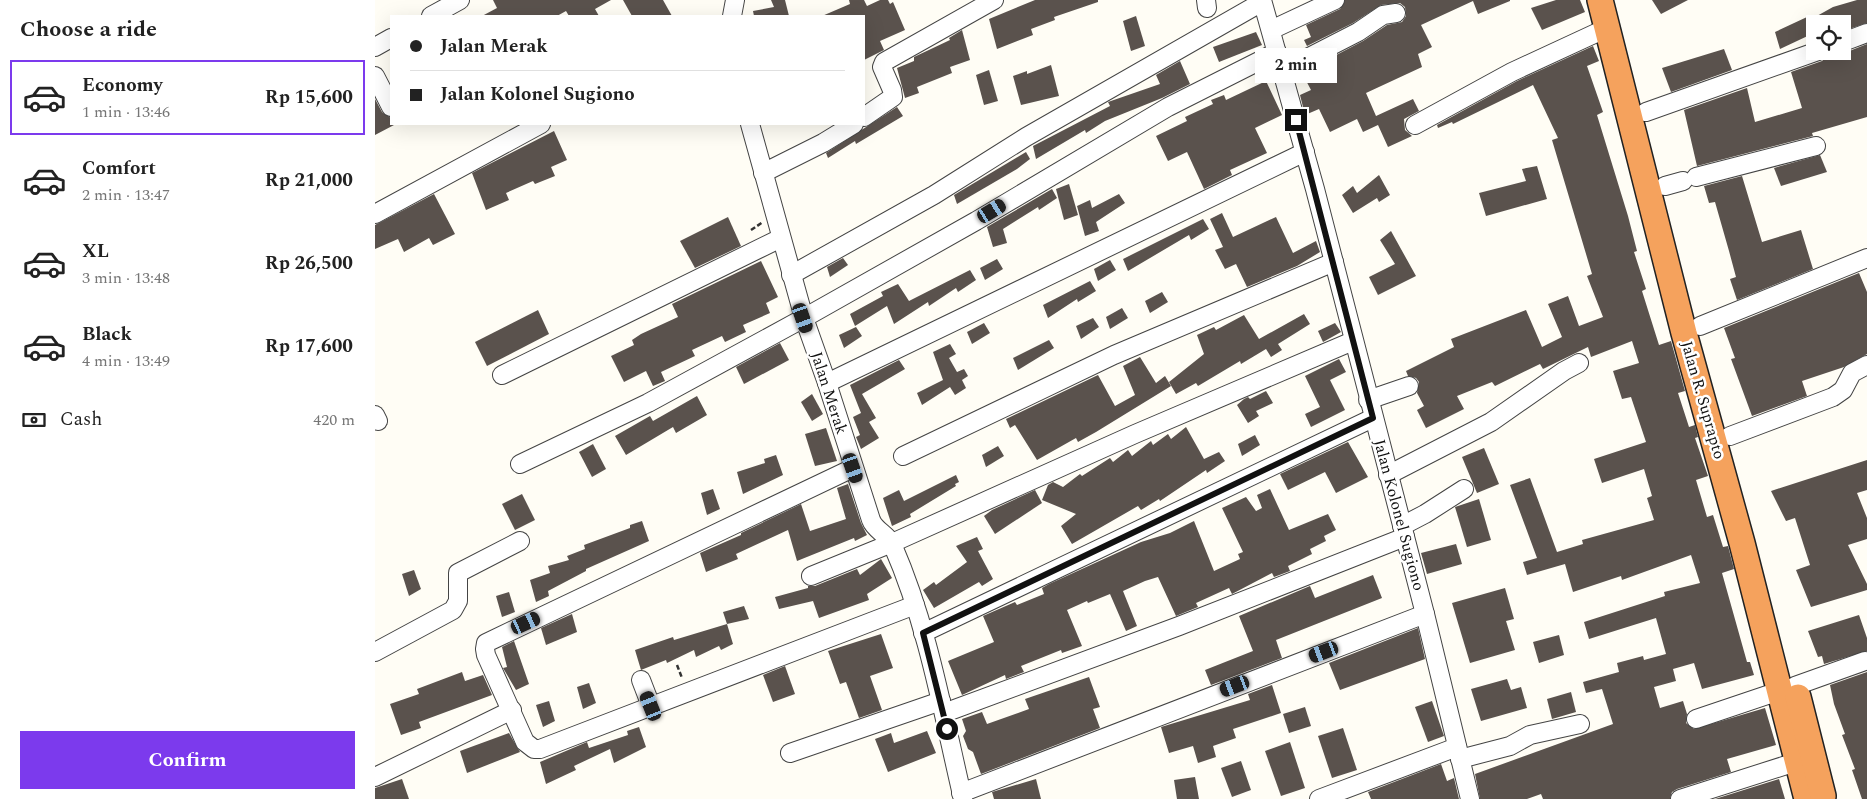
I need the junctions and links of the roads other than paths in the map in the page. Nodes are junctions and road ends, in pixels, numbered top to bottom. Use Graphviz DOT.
graph roads {
  1 [pos="460,0"];
  2 [pos="735,0"];
  3 [pos="994,0"];
  4 [pos="1335,0"];
  5 [pos="1600,0"];
  6 [pos="1617,0"];
  7 [pos="1262,1"];
  8 [pos="1396,13"];
  9 [pos="433,15"];
  10 [pos="732,15"];
  11 [pos="1607,28"];
  12 [pos="1271,30"];
  13 [pos="1867,33"];
  14 [pos="390,39"];
  15 [pos="1851,39"];
  16 [pos="375,47"];
  17 [pos="1277,52"];
  18 [pos="1806,55"];
  19 [pos="1282,71"];
  20 [pos="375,76"];
  21 [pos="390,105"];
  22 [pos="1646,112"];
  23 [pos="865,116"];
  24 [pos="539,125"];
  25 [pos="750,125"];
  26 [pos="852,125"];
  27 [pos="1415,125"];
  28 [pos="1303,144"];
  29 [pos="1816,146"];
  30 [pos="1646,149"];
  31 [pos="1244,170"];
  32 [pos="763,173"];
  33 [pos="1681,181"];
  34 [pos="375,214"];
  35 [pos="781,238"];
  36 [pos="1867,258"];
  37 [pos="1334,262"];
  38 [pos="791,275"];
  39 [pos="803,318"];
  40 [pos="1700,326"];
  41 [pos="1353,341"];
  42 [pos="1579,362"];
  43 [pos="1867,365"];
  44 [pos="502,375"];
  45 [pos="827,383"];
  46 [pos="1409,386"];
  47 [pos="1369,400"];
  48 [pos="1373,418"];
  49 [pos="1730,436"];
  50 [pos="903,456"];
  51 [pos="520,464"];
  52 [pos="853,468"];
  53 [pos="1388,475"];
  54 [pos="1463,488"];
  55 [pos="1403,532"];
  56 [pos="520,541"];
  57 [pos="892,543"];
  58 [pos="811,576"];
  59 [pos="915,605"];
  60 [pos="1425,614"];
  61 [pos="923,633"];
  62 [pos="375,652"];
  63 [pos="1865,661"];
  64 [pos="641,680"];
  65 [pos="1787,689"];
  66 [pos="651,706"];
  67 [pos="943,707"];
  68 [pos="512,710"];
  69 [pos="1696,719"];
  70 [pos="1580,724"];
  71 [pos="790,753"];
  72 [pos="1459,753"];
  73 [pos="1796,762"];
  74 [pos="375,777"];
  75 [pos="962,796"];
  76 [pos="1815,796"];
  77 [pos="1319,799"];
  78 [pos="1470,799"];
  79 [pos="1680,799"];
  1 -- 9 [label="street"];
  2 -- 10 [label="street"];
  3 -- 23 [label="street"];
  4 -- 12 [label="street"];
  5 -- 11 [label="highway, Jalan R. Suprapto"];
  6 -- 22 [label="highway, Jalan R. Suprapto"];
  7 -- 12 [label="street, Jalan Kolonel Sugiono"];
  7 -- 38 [label="street"];
  8 -- 19 [label="street"];
  11 -- 27 [label="street"];
  11 -- 30 [label="highway, Jalan R. Suprapto"];
  12 -- 17 [label="street, Jalan Kolonel Sugiono"];
  13 -- 15 [label="street"];
  14 -- 16 [label="street"];
  17 -- 19 [label="street, Jalan Kolonel Sugiono"];
  17 -- 39 [label="street"];
  18 -- 22 [label="street"];
  19 -- 28 [label="street, Jalan Kolonel Sugiono"];
  20 -- 21 [label="street"];
  22 -- 30 [label="highway, Jalan R. Suprapto"];
  24 -- 34 [label="street"];
  25 -- 32 [label="street, Jalan Merak"];
  26 -- 32 [label="street"];
  28 -- 31 [label="street"];
  28 -- 37 [label="street, Jalan Kolonel Sugiono"];
  28 -- 45 [label="street"];
  29 -- 33 [label="street"];
  30 -- 33 [label="highway, Jalan R. Suprapto"];
  30 -- 65 [label="highway, Jalan R. Suprapto"];
  32 -- 35 [label="street, Jalan Merak"];
  33 -- 40 [label="highway, Jalan R. Suprapto"];
  35 -- 38 [label="street, Jalan Merak"];
  35 -- 44 [label="street"];
  36 -- 40 [label="street"];
  37 -- 41 [label="street, Jalan Kolonel Sugiono"];
  37 -- 50 [label="street"];
  38 -- 39 [label="street, Jalan Merak"];
  39 -- 45 [label="street, Jalan Merak"];
  39 -- 51 [label="street"];
  40 -- 49 [label="highway, Jalan R. Suprapto"];
  41 -- 47 [label="street, Jalan Kolonel Sugiono"];
  41 -- 57 [label="street"];
  42 -- 53 [label="street"];
  43 -- 49 [label="street"];
  45 -- 52 [label="street, Jalan Merak"];
  46 -- 47 [label="street"];
  47 -- 48 [label="street, Jalan Kolonel Sugiono"];
  48 -- 53 [label="street, Jalan Kolonel Sugiono"];
  48 -- 61 [label="street"];
  49 -- 65 [label="highway, Jalan R. Suprapto"];
  52 -- 57 [label="street, Jalan Merak"];
  52 -- 68 [label="street"];
  53 -- 55 [label="street, Jalan Kolonel Sugiono"];
  54 -- 55 [label="street"];
  55 -- 60 [label="street, Jalan Kolonel Sugiono"];
  55 -- 67 [label="street"];
  56 -- 62 [label="street"];
  57 -- 58 [label="street"];
  57 -- 59 [label="street, Jalan Merak"];
  59 -- 61 [label="street, Jalan Merak"];
  59 -- 66 [label="street"];
  60 -- 72 [label="street, Jalan Kolonel Sugiono"];
  60 -- 75 [label="street"];
  61 -- 67 [label="street, Jalan Merak"];
  63 -- 65 [label="street"];
  64 -- 66 [label="street"];
  65 -- 69 [label="street"];
  65 -- 73 [label="highway, Jalan R. Suprapto"];
  65 -- 76 [label="highway, Jalan R. Suprapto"];
  66 -- 68 [label="street"];
  67 -- 71 [label="street"];
  67 -- 75 [label="street, Jalan Merak"];
  68 -- 74 [label="street"];
  70 -- 72 [label="street"];
  72 -- 77 [label="street"];
  72 -- 78 [label="street, Jalan Kolonel Sugiono"];
  73 -- 76 [label="highway, Jalan R. Suprapto"];
  73 -- 79 [label="street"];
}
